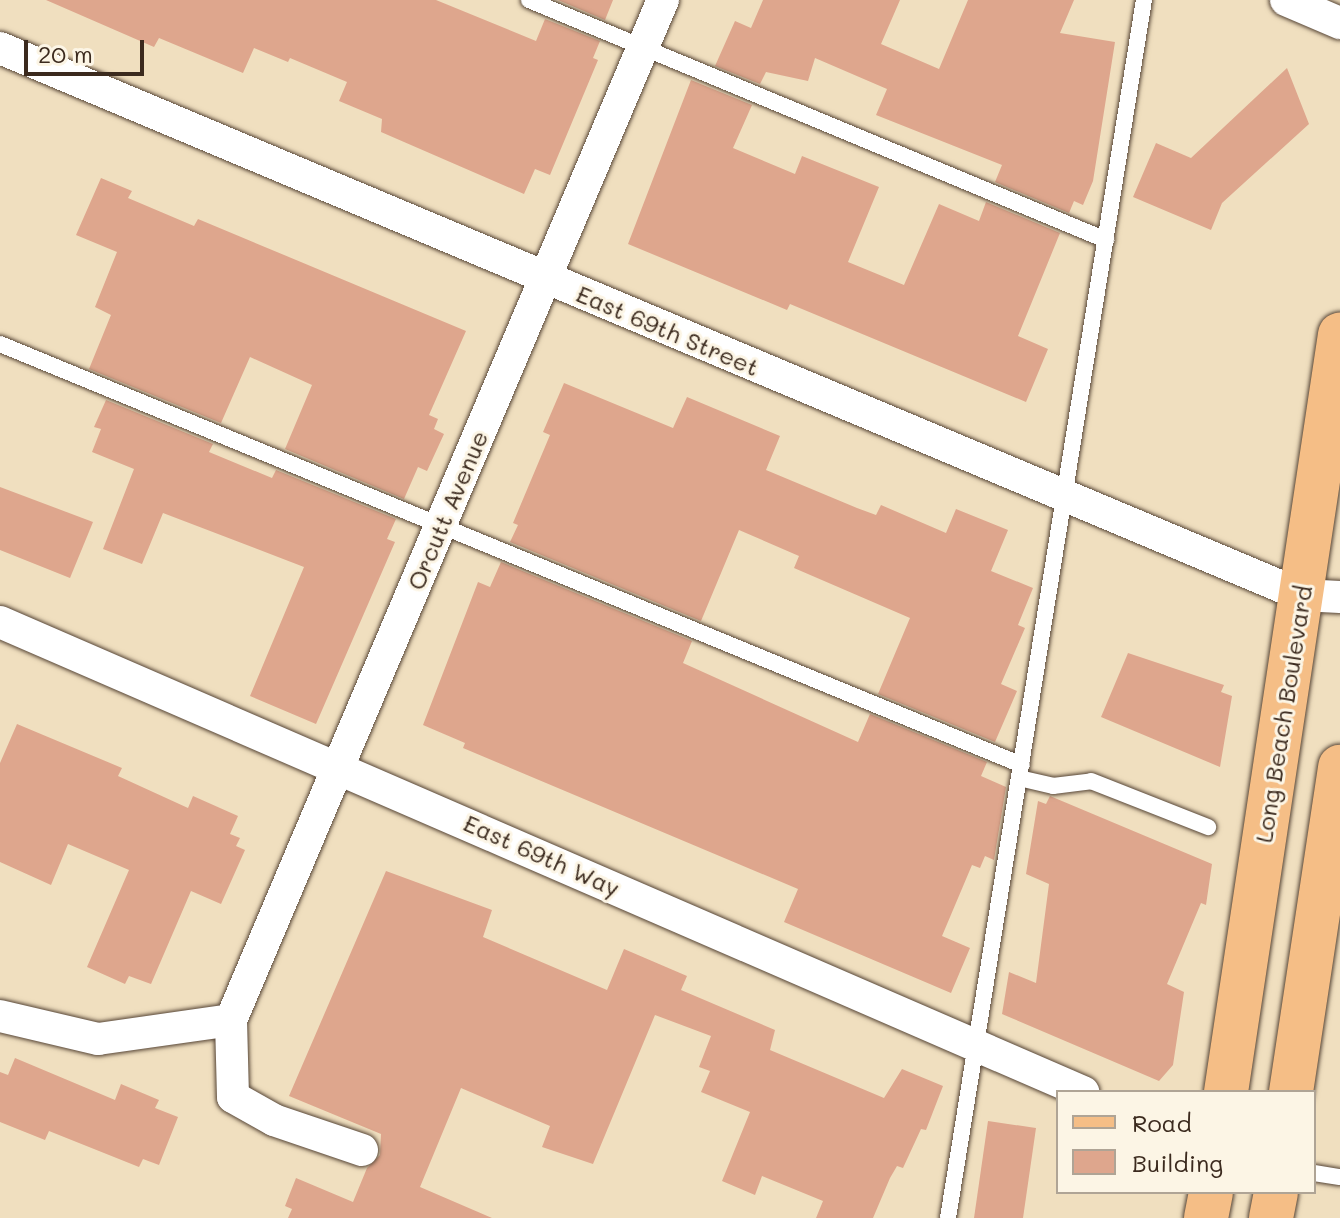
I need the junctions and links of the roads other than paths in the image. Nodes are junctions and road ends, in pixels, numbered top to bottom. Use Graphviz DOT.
graph roads {
  1 [pos="529,0"];
  2 [pos="663,0"];
  3 [pos="1144,0"];
  4 [pos="1286,0"];
  5 [pos="1340,23"];
  6 [pos="0,48"];
  7 [pos="643,48"];
  8 [pos="1106,240"];
  9 [pos="545,279"];
  10 [pos="1340,335"];
  11 [pos="0,344"];
  12 [pos="1065,495"];
  13 [pos="441,525"];
  14 [pos="1320,596"];
  15 [pos="0,622"];
  16 [pos="338,766"];
  17 [pos="1340,767"];
  18 [pos="1020,772"];
  19 [pos="1208,827"];
  20 [pos="0,1016"];
  21 [pos="231,1020"];
  22 [pos="976,1046"];
  23 [pos="1078,1090"];
  24 [pos="1226,1090"];
  25 [pos="1291,1090"];
  26 [pos="362,1150"];
  27 [pos="1316,1173"];
  28 [pos="1340,1177"];
  29 [pos="1211,1194"];
  30 [pos="1276,1194"];
  31 [pos="948,1218"];
  32 [pos="1206,1218"];
  33 [pos="1271,1218"];
  1 -- 7 [label="lane"];
  2 -- 7 [label="street, Orcutt Avenue"];
  3 -- 8 [label="lane"];
  4 -- 5 [label="street"];
  6 -- 9 [label="street, East 69th Street"];
  7 -- 8 [label="lane"];
  7 -- 9 [label="street, Orcutt Avenue"];
  8 -- 12 [label="lane"];
  9 -- 12 [label="street, East 69th Street"];
  9 -- 13 [label="street, Orcutt Avenue"];
  10 -- 14 [label="main road, Long Beach Boulevard"];
  11 -- 13 [label="lane"];
  12 -- 14 [label="street, East 69th Street"];
  12 -- 18 [label="lane"];
  13 -- 16 [label="street, Orcutt Avenue"];
  13 -- 18 [label="lane"];
  14 -- 24 [label="main road, Long Beach Boulevard"];
  15 -- 16 [label="street, East 69th Way"];
  16 -- 21 [label="street, Orcutt Avenue"];
  16 -- 22 [label="street, East 69th Way"];
  17 -- 25 [label="main road"];
  18 -- 19 [label="lane"];
  18 -- 22 [label="lane"];
  20 -- 21 [label="street"];
  21 -- 26 [label="street"];
  22 -- 23 [label="street, East 69th Way"];
  22 -- 31 [label="lane"];
  27 -- 28 [label="lane"];
  29 -- 32 [label="main road"];
  30 -- 33 [label="main road"];
}
